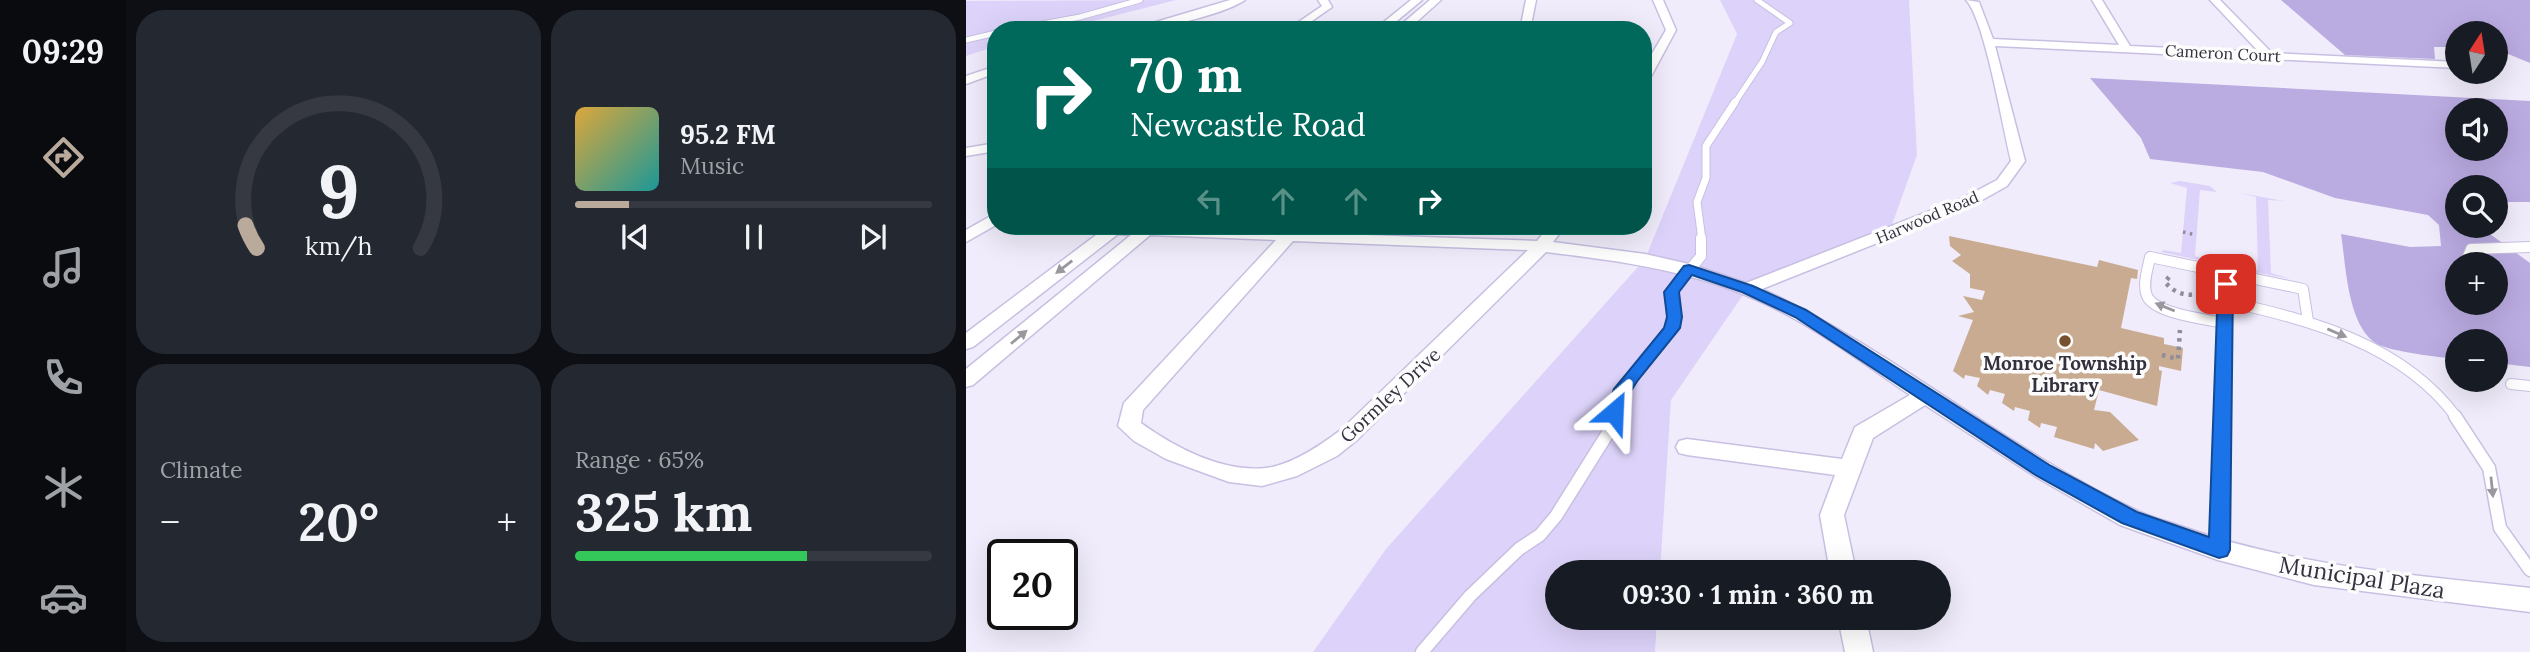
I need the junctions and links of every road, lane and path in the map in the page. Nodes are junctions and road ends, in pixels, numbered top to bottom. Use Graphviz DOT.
graph roads {
  1 [pos="1140,0"];
  2 [pos="1240,0"];
  3 [pos="1322,0"];
  4 [pos="1417,0"];
  5 [pos="1436,0"];
  6 [pos="1531,0"];
  7 [pos="1658,0"];
  8 [pos="1757,0"];
  9 [pos="1971,0"];
  10 [pos="2097,0"];
  11 [pos="2215,0"];
  12 [pos="1060,21"];
  13 [pos="1171,21"];
  14 [pos="1306,21"];
  15 [pos="1391,21"];
  16 [pos="1412,21"];
  17 [pos="1526,21"];
  18 [pos="987,35"];
  19 [pos="966,40"];
  20 [pos="1989,43"];
  21 [pos="2127,49"];
  22 [pos="2269,56"];
  23 [pos="1652,64"];
  24 [pos="2445,64"];
  25 [pos="987,72"];
  26 [pos="966,80"];
  27 [pos="987,148"];
  28 [pos="966,152"];
  29 [pos="987,224"];
  30 [pos="2183,232"];
  31 [pos="2196,234"];
  32 [pos="1106,235"];
  33 [pos="1141,235"];
  34 [pos="1257,235"];
  35 [pos="1550,235"];
  36 [pos="966,237"];
  37 [pos="1288,237"];
  38 [pos="1542,246"];
  39 [pos="2530,247"];
  40 [pos="2470,252"];
  41 [pos="2168,261"];
  42 [pos="1689,269"];
  43 [pos="2207,269"];
  44 [pos="2226,273"];
  45 [pos="1747,289"];
  46 [pos="2183,294"];
  47 [pos="2225,301"];
  48 [pos="2181,313"];
  49 [pos="2308,321"];
  50 [pos="2224,323"];
  51 [pos="966,343"];
  52 [pos="2162,355"];
  53 [pos="966,380"];
  54 [pos="2511,384"];
  55 [pos="2530,386"];
  56 [pos="1925,395"];
  57 [pos="1687,447"];
  58 [pos="1848,468"];
  59 [pos="2219,550"];
  60 [pos="1841,560"];
  61 [pos="2530,570"];
  62 [pos="2530,600"];
  63 [pos="1854,630"];
  64 [pos="1422,652"];
  65 [pos="1859,652"];
  1 -- 12 [label="lane"];
  2 -- 13 [label="street"];
  3 -- 14 [label="street"];
  4 -- 15 [label="street"];
  5 -- 16 [label="street"];
  6 -- 17 [label="street"];
  7 -- 23 [label="street"];
  8 -- 42 [label="lane"];
  9 -- 20 [label="street, Harwood Road"];
  10 -- 21 [label="street"];
  11 -- 22 [label="street"];
  18 -- 19 [label="lane"];
  20 -- 21 [label="street, Cameron Court"];
  20 -- 45 [label="street, Harwood Road"];
  21 -- 22 [label="street, Cameron Court"];
  22 -- 24 [label="street, Cameron Court"];
  25 -- 26 [label="street"];
  27 -- 28 [label="street"];
  29 -- 36 [label="street"];
  30 -- 31 [label="path"];
  32 -- 51 [label="street, one-way"];
  53 -- 33 [label="street, one-way"];
  34 -- 37 [label="street, Municipal Plaza"];
  35 -- 38 [label="street"];
  37 -- 38 [label="street, Municipal Plaza"];
  37 -- 38 [label="street, Gormley Drive"];
  38 -- 42 [label="street, Municipal Plaza"];
  39 -- 40 [label="lane"];
  41 -- 43 [label="lane"];
  41 -- 46 [label="path"];
  48 -- 41 [label="lane, one-way"];
  42 -- 45 [label="street, Municipal Plaza"];
  42 -- 64 [label="lane"];
  43 -- 44 [label="lane"];
  43 -- 46 [label="path"];
  44 -- 47 [label="lane"];
  44 -- 49 [label="lane"];
  45 -- 56 [label="street, Municipal Plaza"];
  46 -- 48 [label="path"];
  47 -- 49 [label="lane"];
  47 -- 50 [label="lane"];
  48 -- 50 [label="lane"];
  48 -- 52 [label="path"];
  49 -- 61 [label="lane, one-way"];
  50 -- 59 [label="lane"];
  54 -- 55 [label="lane"];
  56 -- 58 [label="street"];
  56 -- 59 [label="street, Municipal Plaza"];
  57 -- 58 [label="street"];
  58 -- 60 [label="street"];
  59 -- 62 [label="street, Municipal Plaza"];
  63 -- 65 [label="street"];
}
